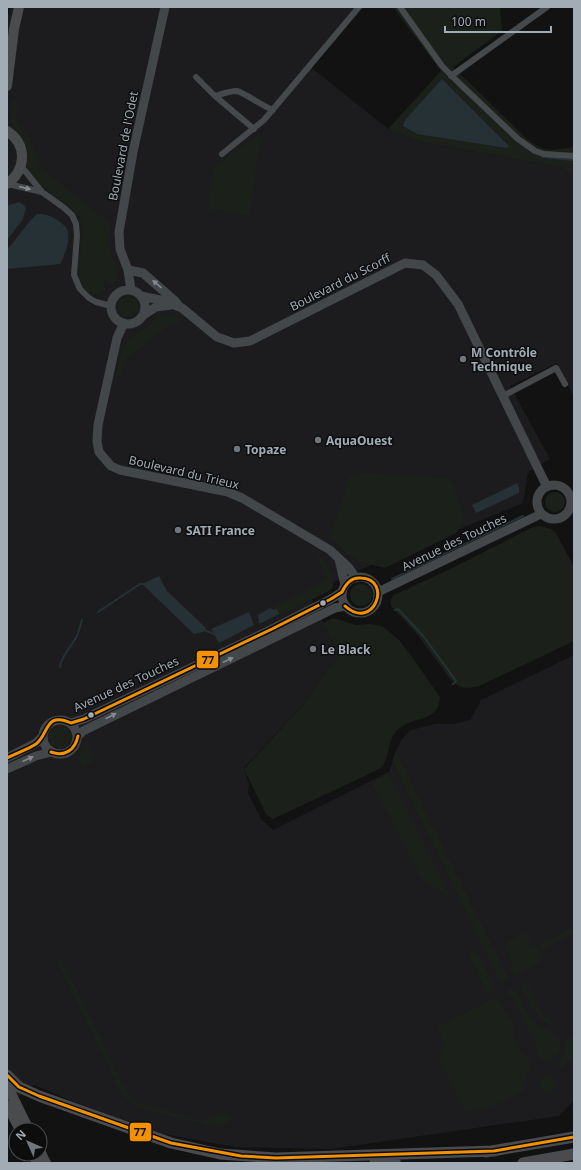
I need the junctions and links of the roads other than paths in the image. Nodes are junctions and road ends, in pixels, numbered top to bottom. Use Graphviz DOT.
graph roads {
  1 [pos="19,7"];
  2 [pos="165,7"];
  3 [pos="359,7"];
  4 [pos="400,7"];
  5 [pos="547,7"];
  6 [pos="14,29"];
  7 [pos="7,55"];
  8 [pos="451,76"];
  9 [pos="196,77"];
  10 [pos="7,86"];
  11 [pos="215,96"];
  12 [pos="273,110"];
  13 [pos="254,129"];
  14 [pos="7,131"];
  15 [pos="222,154"];
  16 [pos="574,156"];
  17 [pos="21,166"];
  18 [pos="7,184"];
  19 [pos="42,192"];
  20 [pos="128,270"];
  21 [pos="131,290"];
  22 [pos="141,296"];
  23 [pos="111,306"];
  24 [pos="176,306"];
  25 [pos="142,316"];
  26 [pos="124,323"];
  27 [pos="565,384"];
  28 [pos="503,396"];
  29 [pos="547,487"];
  30 [pos="541,514"];
  31 [pos="338,557"];
  32 [pos="356,578"];
  33 [pos="344,589"];
  34 [pos="378,592"];
  35 [pos="345,606"];
  36 [pos="71,723"];
  37 [pos="43,736"];
  38 [pos="78,736"];
  39 [pos="50,752"];
  40 [pos="7,758"];
  41 [pos="7,769"];
  42 [pos="7,1075"];
  43 [pos="7,1085"];
  44 [pos="7,1102"];
  45 [pos="7,1105"];
  46 [pos="16,1122"];
  47 [pos="16,1122"];
  48 [pos="25,1122"];
  49 [pos="574,1137"];
  50 [pos="494,1151"];
  51 [pos="574,1154"];
  52 [pos="375,1163"];
  53 [pos="523,1163"];
  1 -- 6 [label="main road"];
  2 -- 20 [label="street, Boulevard de l'Odet"];
  3 -- 12 [label="street"];
  4 -- 8 [label="street"];
  5 -- 8 [label="street"];
  6 -- 7 [label="main road"];
  6 -- 10 [label="main road"];
  8 -- 16 [label="street"];
  9 -- 11 [label="street"];
  11 -- 12 [label="street"];
  11 -- 13 [label="street"];
  12 -- 13 [label="street"];
  13 -- 15 [label="street"];
  14 -- 17 [label="main road"];
  17 -- 18 [label="main road"];
  17 -- 19 [label="street"];
  18 -- 19 [label="street, one-way"];
  19 -- 23 [label="street"];
  20 -- 21 [label="street, Boulevard de l'Odet"];
  24 -- 20 [label="street, one-way"];
  21 -- 22 [label="street"];
  21 -- 23 [label="street"];
  22 -- 24 [label="street, Boulevard du Scorff"];
  22 -- 25 [label="street"];
  23 -- 26 [label="street"];
  24 -- 25 [label="street"];
  24 -- 28 [label="street, Boulevard du Scorff"];
  25 -- 26 [label="street"];
  26 -- 31 [label="street, Boulevard du Trieux"];
  27 -- 28 [label="street"];
  28 -- 29 [label="street, Boulevard du Scorff"];
  29 -- 30 [label="street"];
  29 -- 30 [label="street"];
  30 -- 34 [label="street, Avenue des Touches"];
  31 -- 32 [label="street, Boulevard du Trieux"];
  31 -- 33 [label="street"];
  32 -- 33 [label="street"];
  32 -- 34 [label="street"];
  33 -- 35 [label="street"];
  33 -- 36 [label="street, Avenue des Touches"];
  34 -- 35 [label="street"];
  38 -- 35 [label="street, Avenue des Touches, one-way"];
  36 -- 37 [label="street"];
  36 -- 38 [label="street"];
  37 -- 39 [label="street"];
  37 -- 40 [label="street"];
  38 -- 39 [label="street"];
  41 -- 39 [label="street, one-way"];
  42 -- 50 [label="highway"];
  43 -- 48 [label="main road"];
  44 -- 46 [label="main road"];
  45 -- 47 [label="main road"];
  49 -- 50 [label="highway"];
  50 -- 52 [label="highway"];
  51 -- 53 [label="highway"];
}
